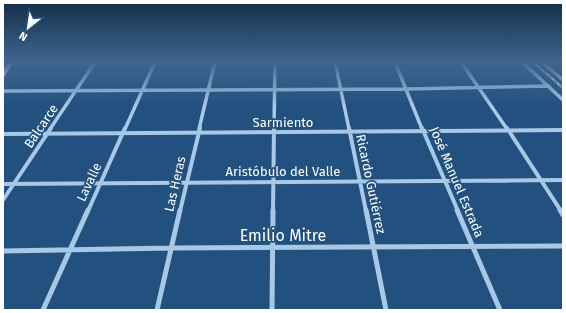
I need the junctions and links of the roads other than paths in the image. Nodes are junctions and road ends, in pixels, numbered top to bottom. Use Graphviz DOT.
graph roads {
  1 [pos="85,77"];
  2 [pos="148,77"];
  3 [pos="211,77"];
  4 [pos="274,77"];
  5 [pos="338,77"];
  6 [pos="401,77"];
  7 [pos="472,77"];
  8 [pos="538,77"];
  9 [pos="549,86"];
  10 [pos="480,88"];
  11 [pos="340,89"];
  12 [pos="406,89"];
  13 [pos="142,90"];
  14 [pos="209,90"];
  15 [pos="274,90"];
  16 [pos="3,91"];
  17 [pos="75,91"];
  18 [pos="563,100"];
  19 [pos="508,130"];
  20 [pos="563,130"];
  21 [pos="348,131"];
  22 [pos="423,131"];
  23 [pos="199,132"];
  24 [pos="275,132"];
  25 [pos="48,133"];
  26 [pos="124,133"];
  27 [pos="3,134"];
  28 [pos="540,180"];
  29 [pos="563,180"];
  30 [pos="360,181"];
  31 [pos="444,181"];
  32 [pos="187,182"];
  33 [pos="274,182"];
  34 [pos="101,183"];
  35 [pos="3,184"];
  36 [pos="14,184"];
  37 [pos="3,200"];
  38 [pos="563,215"];
  39 [pos="473,246"];
  40 [pos="563,246"];
  41 [pos="372,247"];
  42 [pos="171,248"];
  43 [pos="272,248"];
  44 [pos="70,250"];
  45 [pos="3,251"];
  46 [pos="43,310"];
  47 [pos="157,310"];
  48 [pos="272,310"];
  49 [pos="386,310"];
  50 [pos="500,310"];
  1 -- 17 [label="street, Balcarce"];
  2 -- 13 [label="street, Lavalle"];
  3 -- 14 [label="street, Las Heras"];
  4 -- 15 [label="street"];
  5 -- 11 [label="street, Ricardo Gutiérrez"];
  6 -- 12 [label="street, José Manuel Estrada"];
  7 -- 10 [label="street"];
  8 -- 9 [label="street"];
  9 -- 10 [label="street"];
  9 -- 18 [label="street"];
  10 -- 12 [label="street"];
  10 -- 19 [label="street"];
  11 -- 12 [label="street"];
  11 -- 15 [label="street"];
  11 -- 21 [label="street, Ricardo Gutiérrez"];
  12 -- 22 [label="street, José Manuel Estrada"];
  13 -- 14 [label="street"];
  13 -- 17 [label="street"];
  13 -- 26 [label="street, Lavalle"];
  14 -- 15 [label="street"];
  14 -- 23 [label="street, Las Heras"];
  15 -- 24 [label="street"];
  16 -- 17 [label="street"];
  17 -- 25 [label="street, Balcarce"];
  19 -- 20 [label="street, Sarmiento"];
  19 -- 22 [label="street, Sarmiento"];
  19 -- 28 [label="street"];
  21 -- 22 [label="street, Sarmiento"];
  21 -- 24 [label="street, Sarmiento"];
  21 -- 30 [label="street, Ricardo Gutiérrez"];
  22 -- 31 [label="street, José Manuel Estrada"];
  23 -- 24 [label="street, Sarmiento"];
  23 -- 26 [label="street, Sarmiento"];
  23 -- 32 [label="street, Las Heras"];
  24 -- 33 [label="street"];
  25 -- 26 [label="street, Sarmiento"];
  25 -- 27 [label="street, Sarmiento"];
  25 -- 36 [label="street, Balcarce"];
  26 -- 34 [label="street, Lavalle"];
  28 -- 29 [label="street, Aristóbulo del Valle"];
  28 -- 31 [label="street, Aristóbulo del Valle"];
  28 -- 38 [label="street"];
  30 -- 31 [label="street, Aristóbulo del Valle"];
  30 -- 33 [label="street, Aristóbulo del Valle"];
  30 -- 41 [label="street, Ricardo Gutiérrez"];
  31 -- 39 [label="street, José Manuel Estrada"];
  32 -- 33 [label="street, Aristóbulo del Valle"];
  32 -- 34 [label="street, Aristóbulo del Valle"];
  32 -- 42 [label="street, Las Heras"];
  33 -- 43 [label="street"];
  34 -- 36 [label="street, Aristóbulo del Valle"];
  34 -- 44 [label="street, Lavalle"];
  35 -- 36 [label="street, Aristóbulo del Valle"];
  36 -- 37 [label="street, Balcarce"];
  39 -- 40 [label="street, Emilio Mitre"];
  39 -- 41 [label="street, Emilio Mitre"];
  39 -- 50 [label="street, José Manuel Estrada"];
  41 -- 43 [label="street, Emilio Mitre"];
  41 -- 49 [label="street, Ricardo Gutiérrez"];
  42 -- 43 [label="street, Emilio Mitre"];
  42 -- 44 [label="street, Emilio Mitre"];
  42 -- 47 [label="street, Las Heras"];
  43 -- 48 [label="street"];
  44 -- 45 [label="street, Emilio Mitre"];
  44 -- 46 [label="street, Lavalle"];
}
